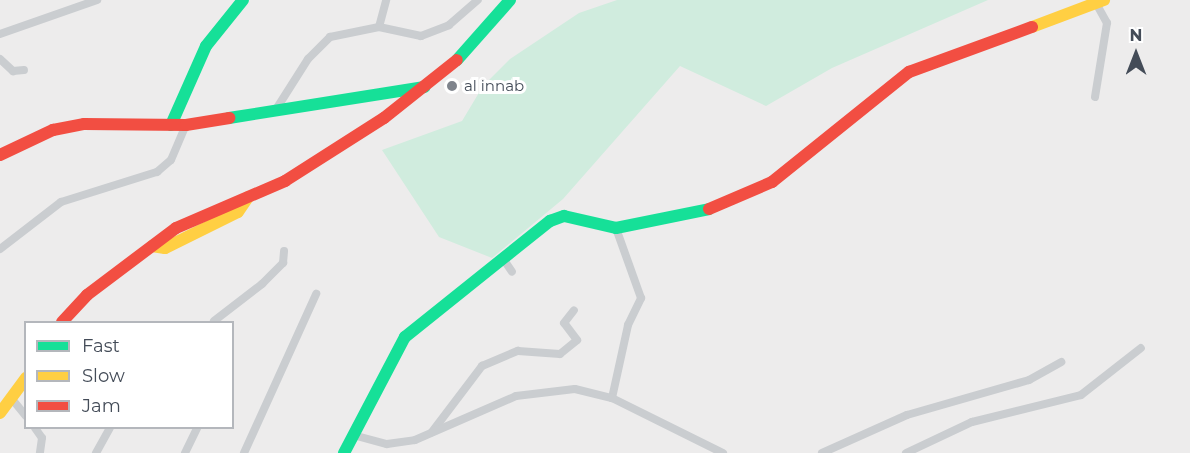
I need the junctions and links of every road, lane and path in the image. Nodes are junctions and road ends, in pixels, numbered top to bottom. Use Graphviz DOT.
graph roads {
  1 [pos="97,0"];
  2 [pos="243,0"];
  3 [pos="386,0"];
  4 [pos="478,0"];
  5 [pos="510,0"];
  6 [pos="1100,2"];
  7 [pos="379,27"];
  8 [pos="0,34"];
  9 [pos="0,59"];
  10 [pos="24,70"];
  11 [pos="425,87"];
  12 [pos="1095,97"];
  13 [pos="275,111"];
  14 [pos="171,125"];
  15 [pos="186,125"];
  16 [pos="0,155"];
  17 [pos="248,197"];
  18 [pos="198,214"];
  19 [pos="204,228"];
  20 [pos="616,228"];
  21 [pos="152,246"];
  22 [pos="0,249"];
  23 [pos="284,251"];
  24 [pos="504,260"];
  25 [pos="512,272"];
  26 [pos="316,294"];
  27 [pos="574,310"];
  28 [pos="64,321"];
  29 [pos="215,321"];
  30 [pos="1141,348"];
  31 [pos="1061,362"];
  32 [pos="24,381"];
  33 [pos="612,398"];
  34 [pos="12,399"];
  35 [pos="0,413"];
  36 [pos="24,414"];
  37 [pos="36,429"];
  38 [pos="109,429"];
  39 [pos="197,429"];
  40 [pos="353,435"];
  41 [pos="430,435"];
  42 [pos="40,453"];
  43 [pos="96,453"];
  44 [pos="185,453"];
  45 [pos="244,453"];
  46 [pos="344,453"];
  47 [pos="723,453"];
  48 [pos="822,453"];
  49 [pos="906,453"];
  1 -- 8 [label="street"];
  2 -- 14 [label="main road"];
  3 -- 7 [label="street"];
  4 -- 7 [label="street"];
  5 -- 11 [label="main road"];
  6 -- 12 [label="street"];
  6 -- 20 [label="main road"];
  7 -- 13 [label="street"];
  9 -- 10 [label="street"];
  11 -- 13 [label="main road"];
  11 -- 17 [label="main road"];
  13 -- 15 [label="main road"];
  14 -- 15 [label="main road"];
  14 -- 16 [label="main road"];
  15 -- 22 [label="street"];
  17 -- 18 [label="main road"];
  17 -- 19 [label="main road"];
  18 -- 19 [label="main road"];
  18 -- 21 [label="main road"];
  19 -- 21 [label="main road"];
  20 -- 24 [label="main road"];
  20 -- 33 [label="street"];
  21 -- 28 [label="main road"];
  23 -- 29 [label="street"];
  24 -- 25 [label="street"];
  24 -- 40 [label="main road"];
  26 -- 45 [label="street"];
  27 -- 41 [label="street"];
  30 -- 49 [label="street"];
  31 -- 48 [label="street"];
  32 -- 34 [label="main road"];
  33 -- 41 [label="street"];
  33 -- 47 [label="street"];
  34 -- 35 [label="main road"];
  34 -- 36 [label="street"];
  37 -- 42 [label="street"];
  38 -- 43 [label="street"];
  39 -- 44 [label="street"];
  40 -- 41 [label="street"];
  40 -- 46 [label="main road"];
}
